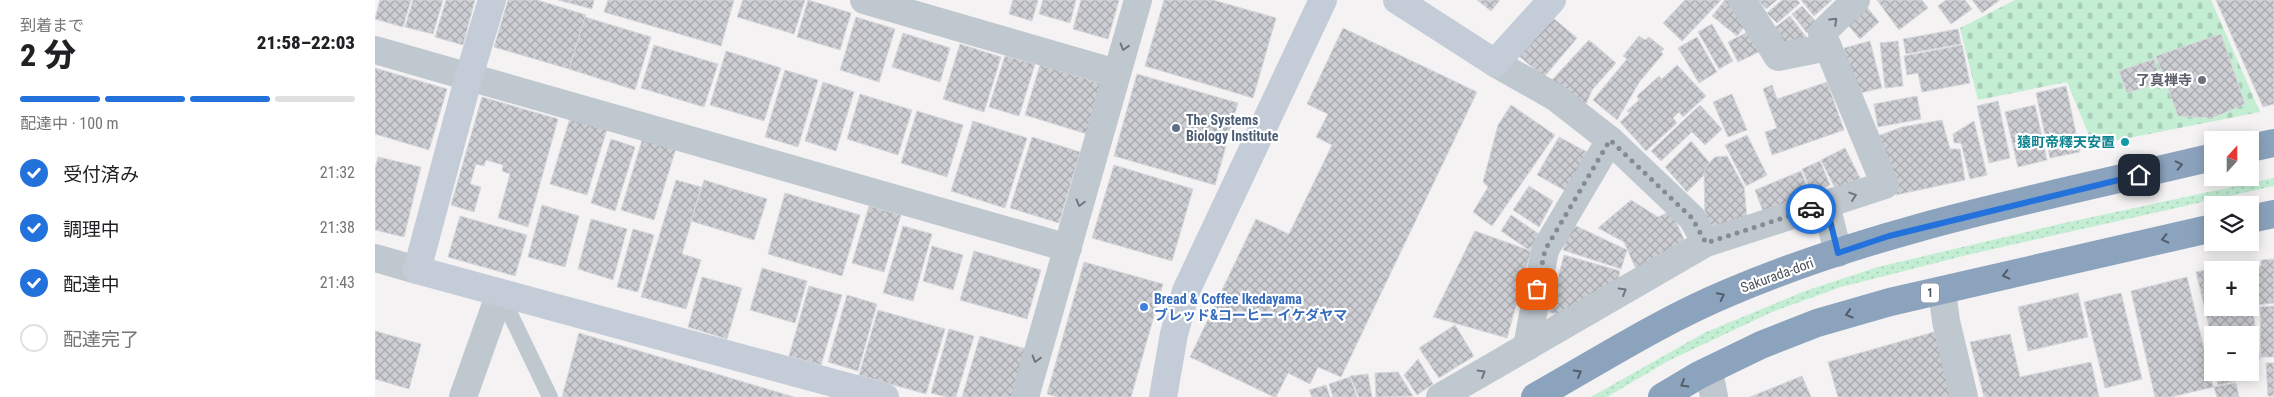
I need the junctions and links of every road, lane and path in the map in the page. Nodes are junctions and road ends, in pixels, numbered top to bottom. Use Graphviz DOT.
graph roads {
  1 [pos="492,0"];
  2 [pos="864,0"];
  3 [pos="1138,0"];
  4 [pos="1323,0"];
  5 [pos="1397,0"];
  6 [pos="1552,0"];
  7 [pos="1742,0"];
  8 [pos="1856,0"];
  9 [pos="1828,47"];
  10 [pos="375,50"];
  11 [pos="1495,63"];
  12 [pos="1116,73"];
  13 [pos="469,76"];
  14 [pos="1610,140"];
  15 [pos="2274,143"];
  16 [pos="2259,146"];
  17 [pos="2204,159"];
  18 [pos="1826,204"];
  19 [pos="2274,214"];
  20 [pos="2259,218"];
  21 [pos="2204,230"];
  22 [pos="1706,243"];
  23 [pos="1068,248"];
  24 [pos="1838,253"];
  25 [pos="375,258"];
  26 [pos="417,270"];
  27 [pos="1942,290"];
  28 [pos="501,293"];
  29 [pos="1527,347"];
  30 [pos="1709,371"];
  31 [pos="463,397"];
  32 [pos="551,397"];
  33 [pos="885,397"];
  34 [pos="1025,397"];
  35 [pos="1163,397"];
  36 [pos="1440,397"];
  37 [pos="1535,397"];
  38 [pos="1662,397"];
  39 [pos="1714,397"];
  40 [pos="1964,397"];
  1 -- 13 [label="street"];
  2 -- 12 [label="street"];
  3 -- 12 [label="street, one-way"];
  4 -- 35 [label="street"];
  5 -- 11 [label="street"];
  6 -- 11 [label="street"];
  7 -- 9 [label="street"];
  9 -- 8 [label="street, one-way"];
  18 -- 9 [label="street, one-way"];
  10 -- 13 [label="street"];
  11 -- 14 [label="street"];
  12 -- 23 [label="street, one-way"];
  13 -- 23 [label="street"];
  13 -- 26 [label="street"];
  14 -- 22 [label="street"];
  14 -- 29 [label="street"];
  15 -- 16 [label="highway"];
  24 -- 17 [label="highway, Sakurada-dori, one-way"];
  18 -- 22 [label="street"];
  18 -- 24 [label="street"];
  19 -- 20 [label="highway"];
  21 -- 27 [label="highway, 1, one-way"];
  29 -- 22 [label="street, one-way"];
  23 -- 34 [label="street, one-way"];
  37 -- 24 [label="highway, Sakurada-dori, one-way"];
  25 -- 26 [label="street"];
  26 -- 28 [label="street"];
  27 -- 30 [label="highway, 1, one-way"];
  27 -- 40 [label="street"];
  28 -- 31 [label="street"];
  28 -- 32 [label="lane"];
  28 -- 33 [label="street"];
  36 -- 29 [label="street, one-way"];
  30 -- 38 [label="highway, 1, one-way"];
  30 -- 39 [label="street"];
}
